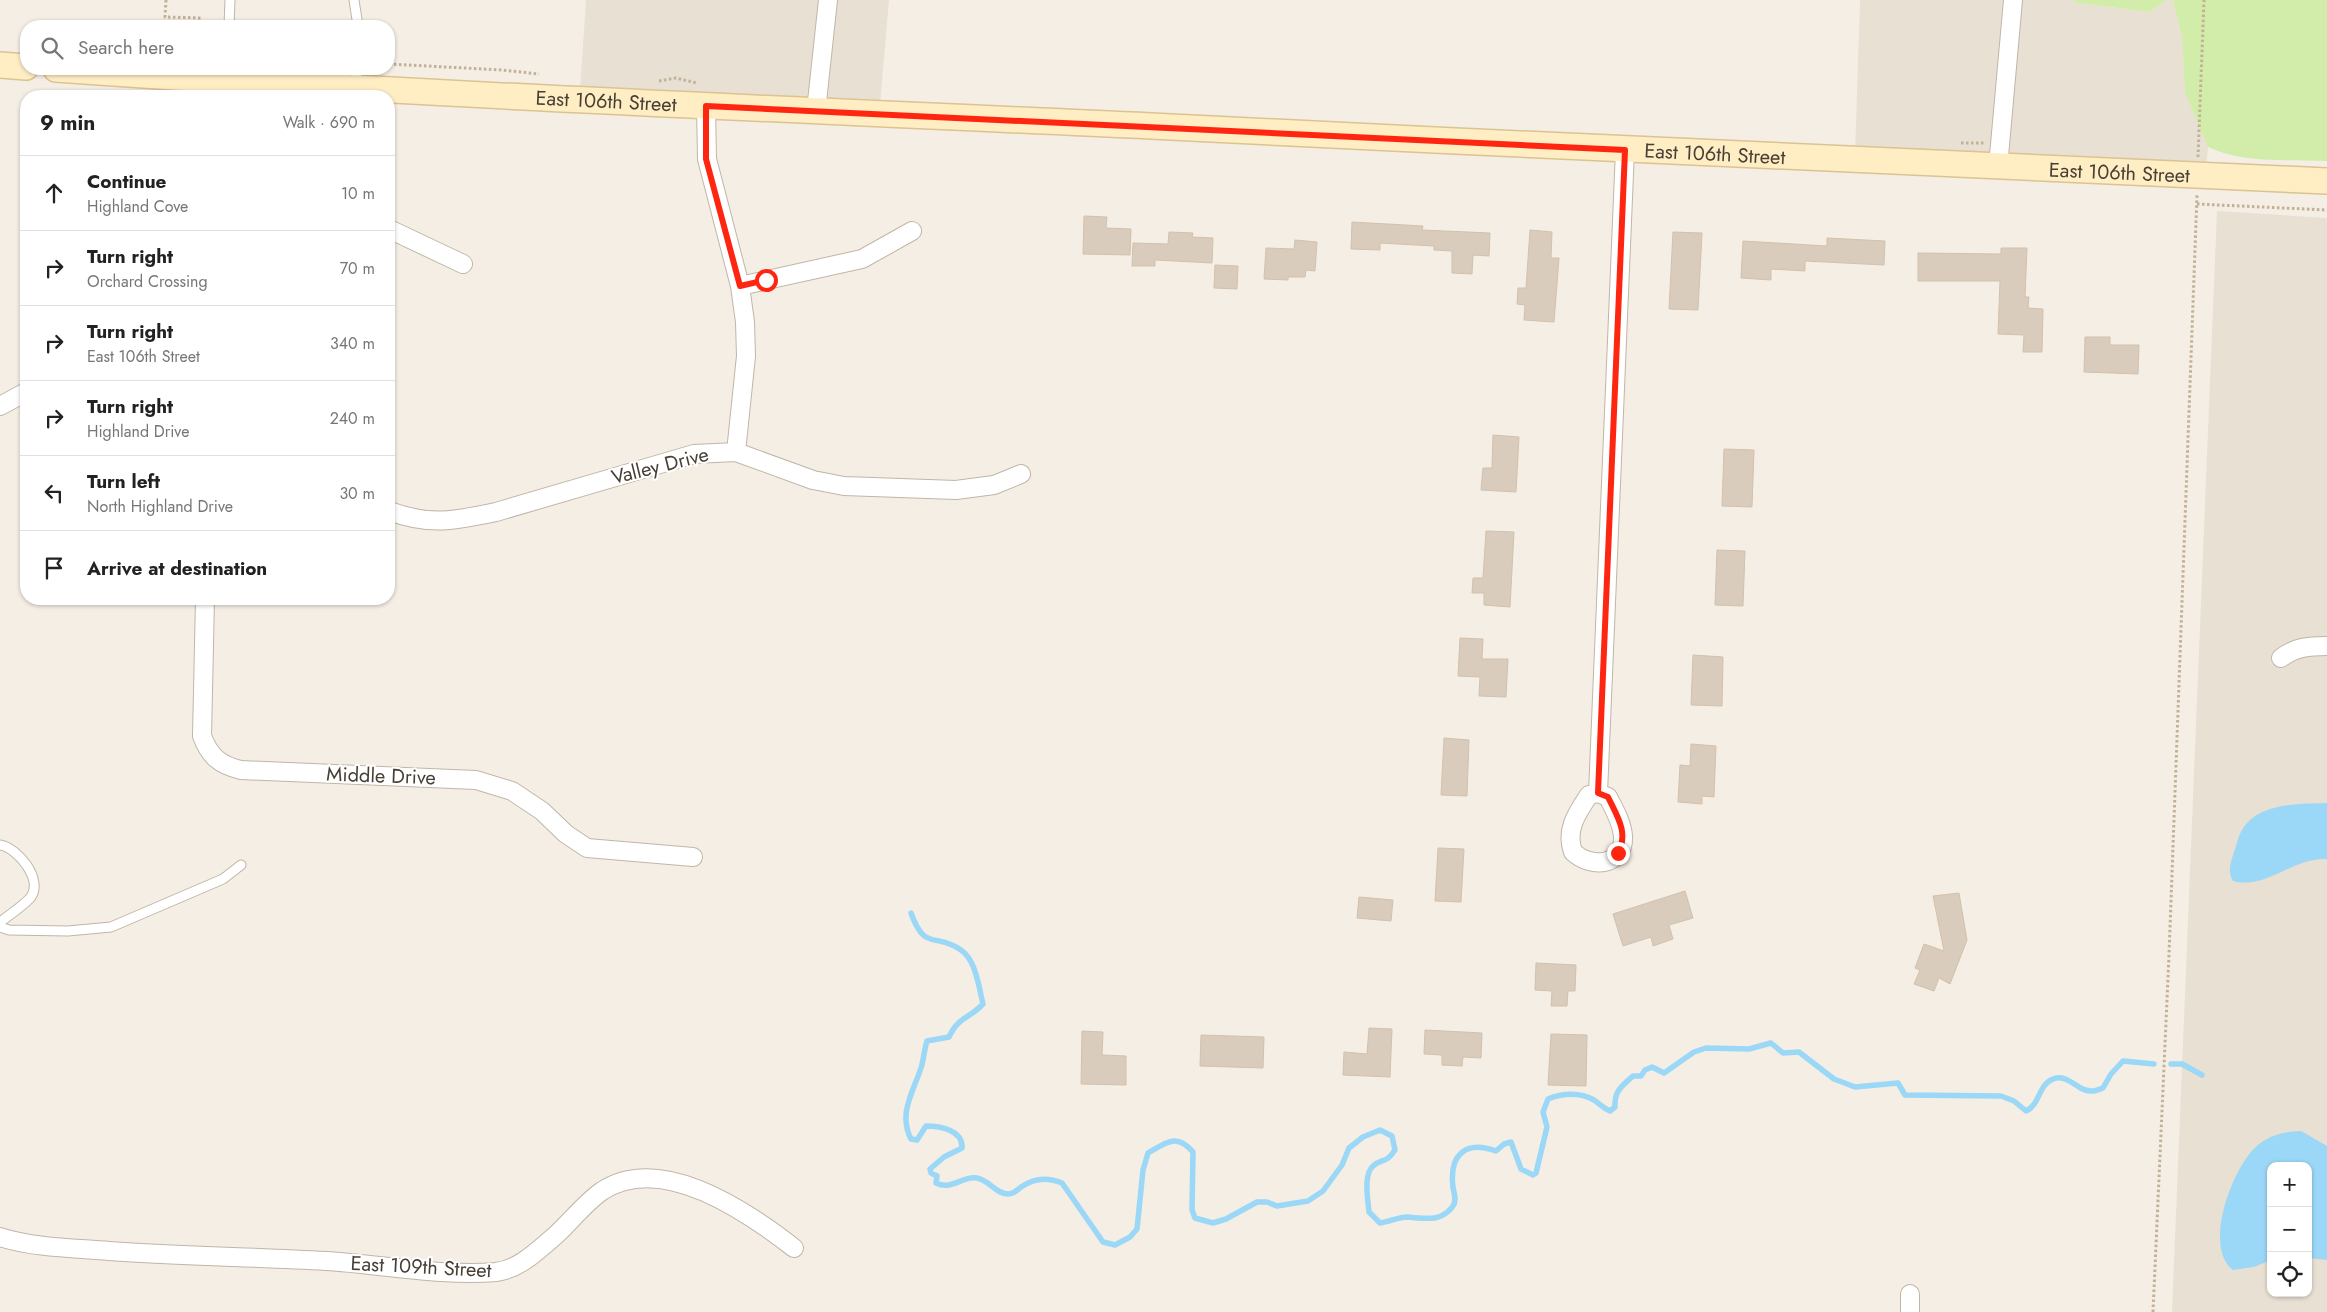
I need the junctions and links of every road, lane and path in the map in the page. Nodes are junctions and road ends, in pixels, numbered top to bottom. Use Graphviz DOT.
graph roads {
  1 [pos="166,0"];
  2 [pos="230,0"];
  3 [pos="354,0"];
  4 [pos="828,0"];
  5 [pos="2013,0"];
  6 [pos="2204,0"];
  7 [pos="202,18"];
  8 [pos="229,20"];
  9 [pos="357,20"];
  10 [pos="0,65"];
  11 [pos="20,67"];
  12 [pos="176,75"];
  13 [pos="356,84"];
  14 [pos="706,106"];
  15 [pos="816,111"];
  16 [pos="1625,150"];
  17 [pos="1998,167"];
  18 [pos="2198,176"];
  19 [pos="2327,181"];
  20 [pos="2197,204"];
  21 [pos="2327,210"];
  22 [pos="912,231"];
  23 [pos="395,232"];
  24 [pos="462,264"];
  25 [pos="740,286"];
  26 [pos="20,395"];
  27 [pos="0,406"];
  28 [pos="736,452"];
  29 [pos="1021,474"];
  30 [pos="395,513"];
  31 [pos="205,605"];
  32 [pos="2327,646"];
  33 [pos="2281,658"];
  34 [pos="1598,793"];
  35 [pos="0,844"];
  36 [pos="693,857"];
  37 [pos="241,865"];
  38 [pos="0,922"];
  39 [pos="0,927"];
  40 [pos="0,1237"];
  41 [pos="794,1248"];
  42 [pos="1910,1294"];
  43 [pos="1910,1312"];
  44 [pos="2153,1312"];
  1 -- 7 [label="path"];
  2 -- 8 [label="lane"];
  3 -- 9 [label="lane"];
  4 -- 15 [label="street"];
  5 -- 17 [label="street"];
  6 -- 18 [label="path"];
  10 -- 11 [label="street"];
  12 -- 13 [label="street, East 106th Street"];
  13 -- 14 [label="street, East 106th Street"];
  14 -- 15 [label="street, East 106th Street"];
  14 -- 25 [label="street"];
  15 -- 16 [label="street, East 106th Street"];
  16 -- 17 [label="street, East 106th Street"];
  16 -- 34 [label="street"];
  17 -- 18 [label="street, East 106th Street"];
  18 -- 19 [label="street, East 106th Street"];
  18 -- 20 [label="path"];
  20 -- 21 [label="path"];
  20 -- 44 [label="path"];
  22 -- 25 [label="street"];
  23 -- 24 [label="street"];
  25 -- 28 [label="street"];
  26 -- 27 [label="street"];
  28 -- 29 [label="street, Valley Drive"];
  28 -- 30 [label="street, Valley Drive"];
  31 -- 36 [label="street, Middle Drive"];
  32 -- 33 [label="street"];
  35 -- 38 [label="lane"];
  37 -- 39 [label="lane"];
  40 -- 41 [label="street, East 109th Street"];
  42 -- 43 [label="street"];
}
